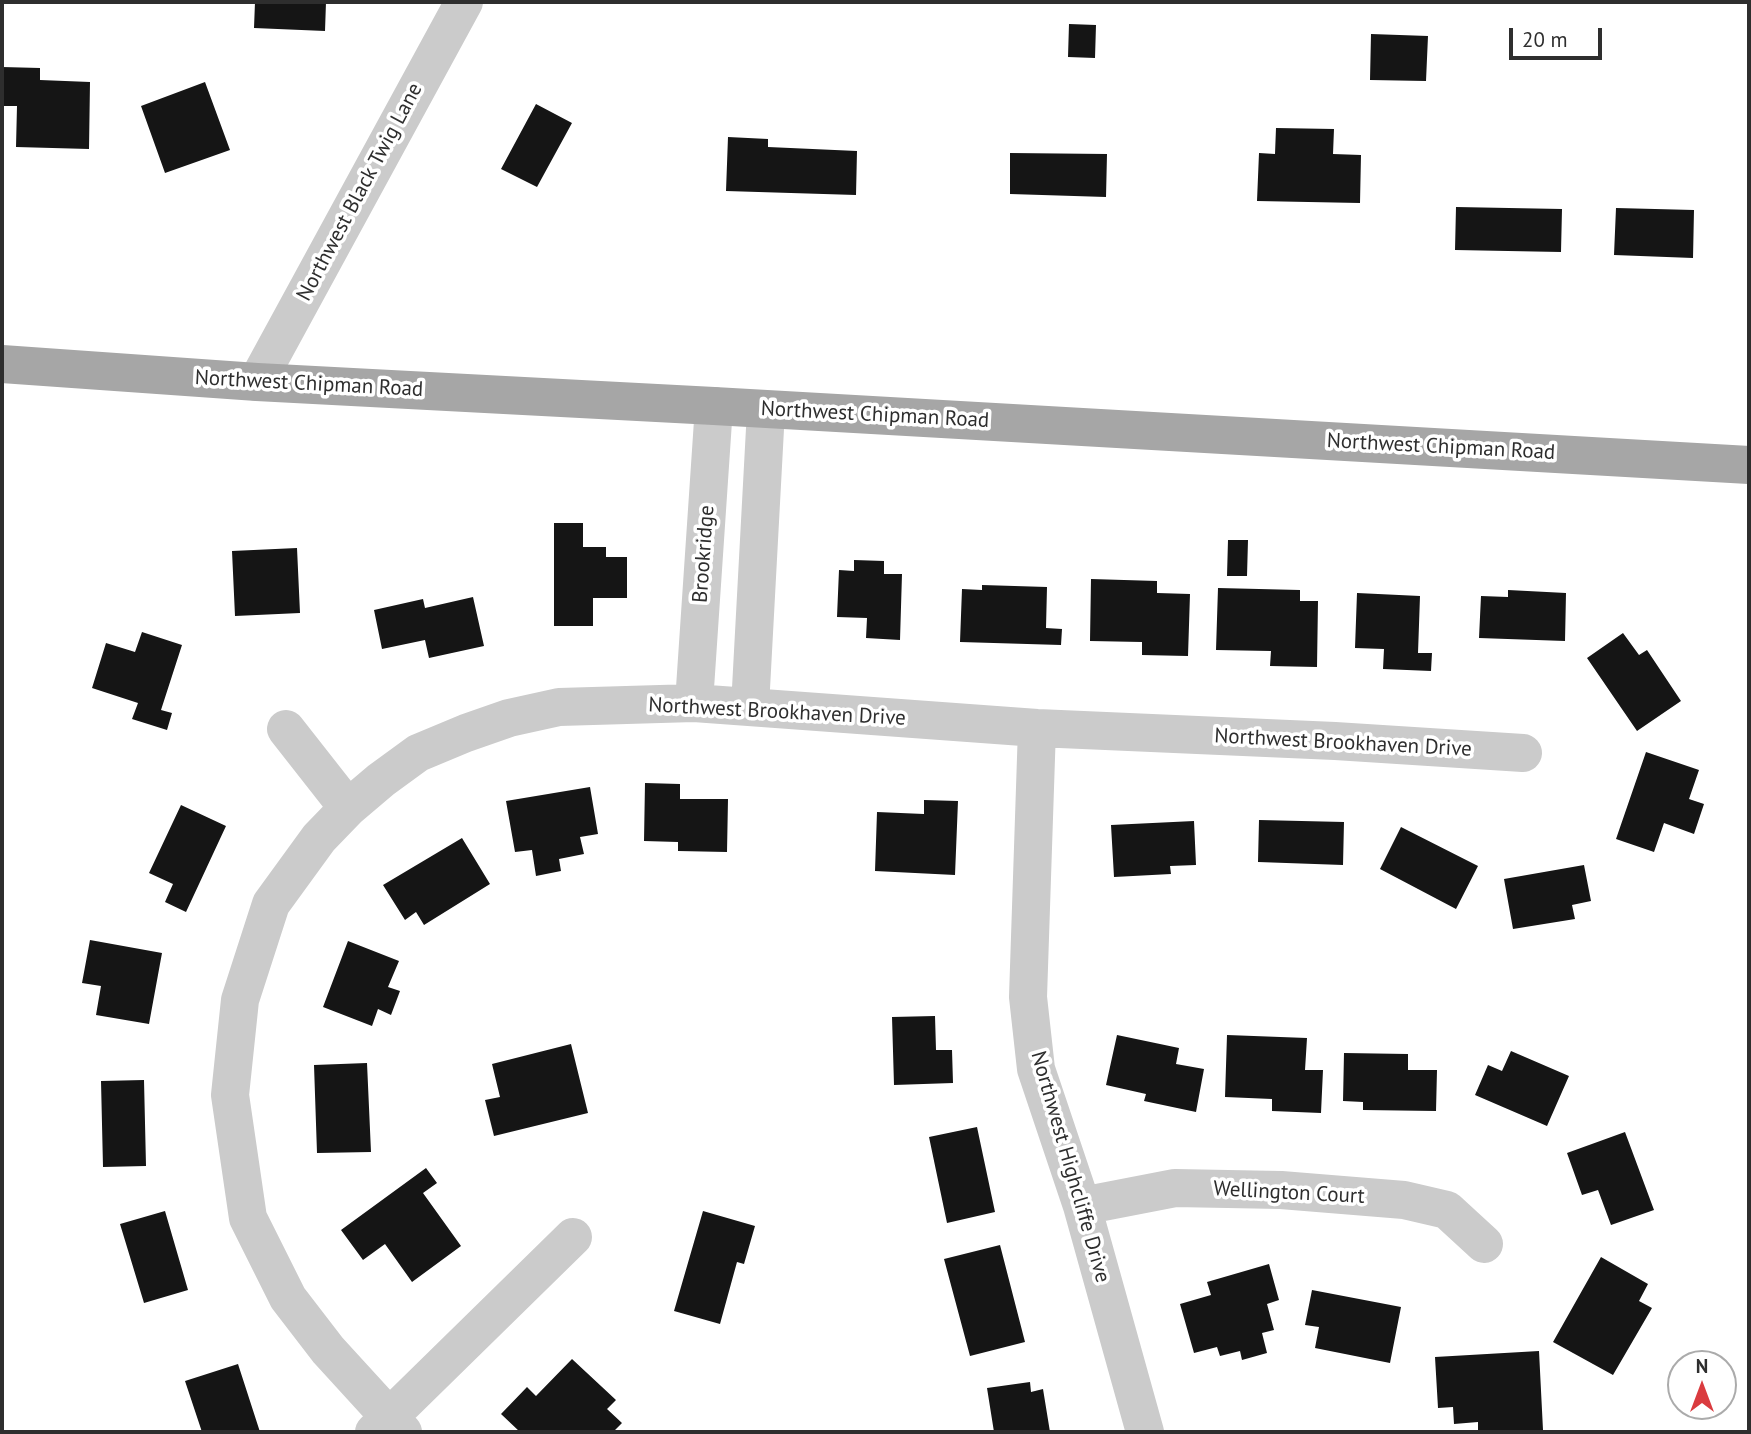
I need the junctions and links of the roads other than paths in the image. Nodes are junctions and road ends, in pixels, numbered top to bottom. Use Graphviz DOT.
graph roads {
  1 [pos="464,2"];
  2 [pos="2,364"];
  3 [pos="257,382"];
  4 [pos="714,406"];
  5 [pos="766,410"];
  6 [pos="1749,465"];
  7 [pos="694,703"];
  8 [pos="750,707"];
  9 [pos="1037,728"];
  10 [pos="286,729"];
  11 [pos="1523,753"];
  12 [pos="348,808"];
  13 [pos="1082,1206"];
  14 [pos="573,1237"];
  15 [pos="1484,1244"];
  16 [pos="388,1427"];
  17 [pos="1145,1432"];
  1 -- 3 [label="street, Northwest Black Twig Lane"];
  2 -- 3 [label="main road, Northwest Chipman Road"];
  3 -- 4 [label="main road, Northwest Chipman Road"];
  4 -- 5 [label="main road, Northwest Chipman Road"];
  4 -- 7 [label="street, Brookridge"];
  5 -- 6 [label="main road, Northwest Chipman Road"];
  5 -- 8 [label="street"];
  7 -- 8 [label="street, Northwest Brookhaven Drive"];
  7 -- 12 [label="street, Northwest Brookhaven Drive"];
  8 -- 9 [label="street, Northwest Brookhaven Drive"];
  9 -- 11 [label="street, Northwest Brookhaven Drive"];
  9 -- 13 [label="street, Northwest Highcliffe Drive"];
  10 -- 12 [label="street"];
  12 -- 16 [label="street, Northwest Brookhaven Drive"];
  13 -- 15 [label="street, Wellington Court"];
  13 -- 17 [label="street, Northwest Highcliffe Drive"];
  14 -- 16 [label="street"];
}
